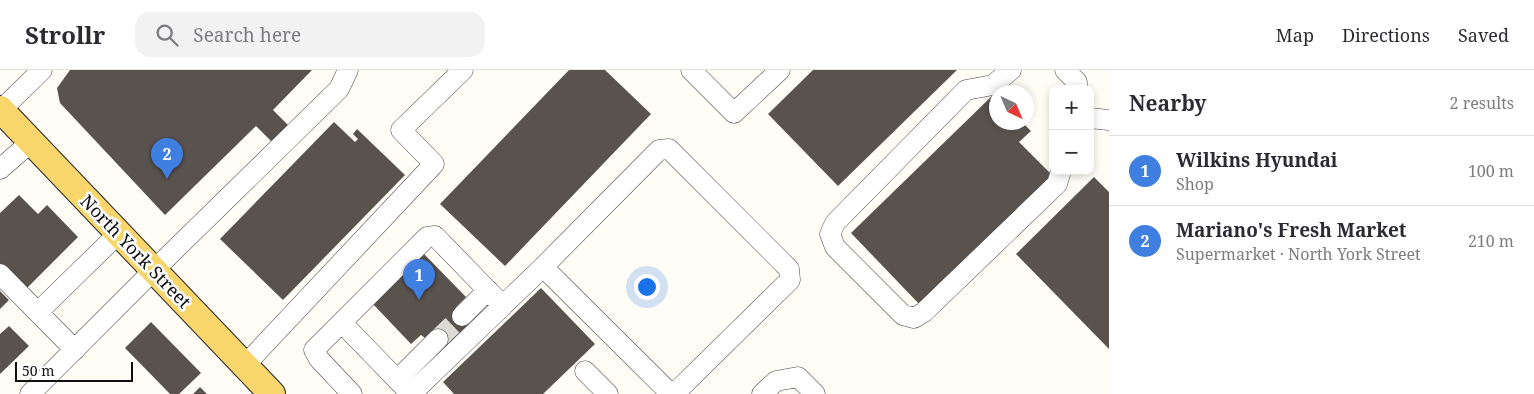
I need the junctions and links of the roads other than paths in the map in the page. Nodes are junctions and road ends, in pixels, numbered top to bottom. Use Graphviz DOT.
graph roads {
  1 [pos="42,70"];
  2 [pos="348,70"];
  3 [pos="463,70"];
  4 [pos="692,70"];
  5 [pos="780,70"];
  6 [pos="1010,70"];
  7 [pos="0,109"];
  8 [pos="1094,118"];
  9 [pos="1109,120"];
  10 [pos="32,142"];
  11 [pos="0,169"];
  12 [pos="1060,175"];
  13 [pos="119,233"];
  14 [pos="543,267"];
  15 [pos="154,270"];
  16 [pos="0,274"];
  17 [pos="488,290"];
  18 [pos="503,306"];
  19 [pos="38,312"];
  20 [pos="462,316"];
  21 [pos="342,323"];
  22 [pos="438,339"];
  23 [pos="74,350"];
  24 [pos="245,365"];
  25 [pos="585,371"];
  26 [pos="407,390"];
  27 [pos="30,394"];
  28 [pos="272,394"];
  29 [pos="352,394"];
  30 [pos="608,394"];
  31 [pos="672,394"];
  32 [pos="762,394"];
  33 [pos="815,394"];
  1 -- 7 [label="street"];
  2 -- 15 [label="street"];
  3 -- 24 [label="street"];
  4 -- 5 [label="street"];
  6 -- 12 [label="street"];
  7 -- 10 [label="main road, North York Street"];
  8 -- 9 [label="street"];
  10 -- 11 [label="street"];
  10 -- 13 [label="main road, North York Street"];
  13 -- 15 [label="main road, North York Street"];
  13 -- 19 [label="street"];
  14 -- 18 [label="street"];
  14 -- 31 [label="street"];
  14 -- 31 [label="street"];
  15 -- 23 [label="street"];
  15 -- 24 [label="main road, North York Street"];
  16 -- 19 [label="street"];
  17 -- 18 [label="street"];
  17 -- 20 [label="street"];
  17 -- 21 [label="street"];
  18 -- 26 [label="street"];
  19 -- 23 [label="street"];
  21 -- 26 [label="street"];
  21 -- 29 [label="street"];
  22 -- 26 [label="street"];
  23 -- 27 [label="street"];
  24 -- 28 [label="main road, North York Street"];
  25 -- 30 [label="street"];
  32 -- 33 [label="street"];
}
